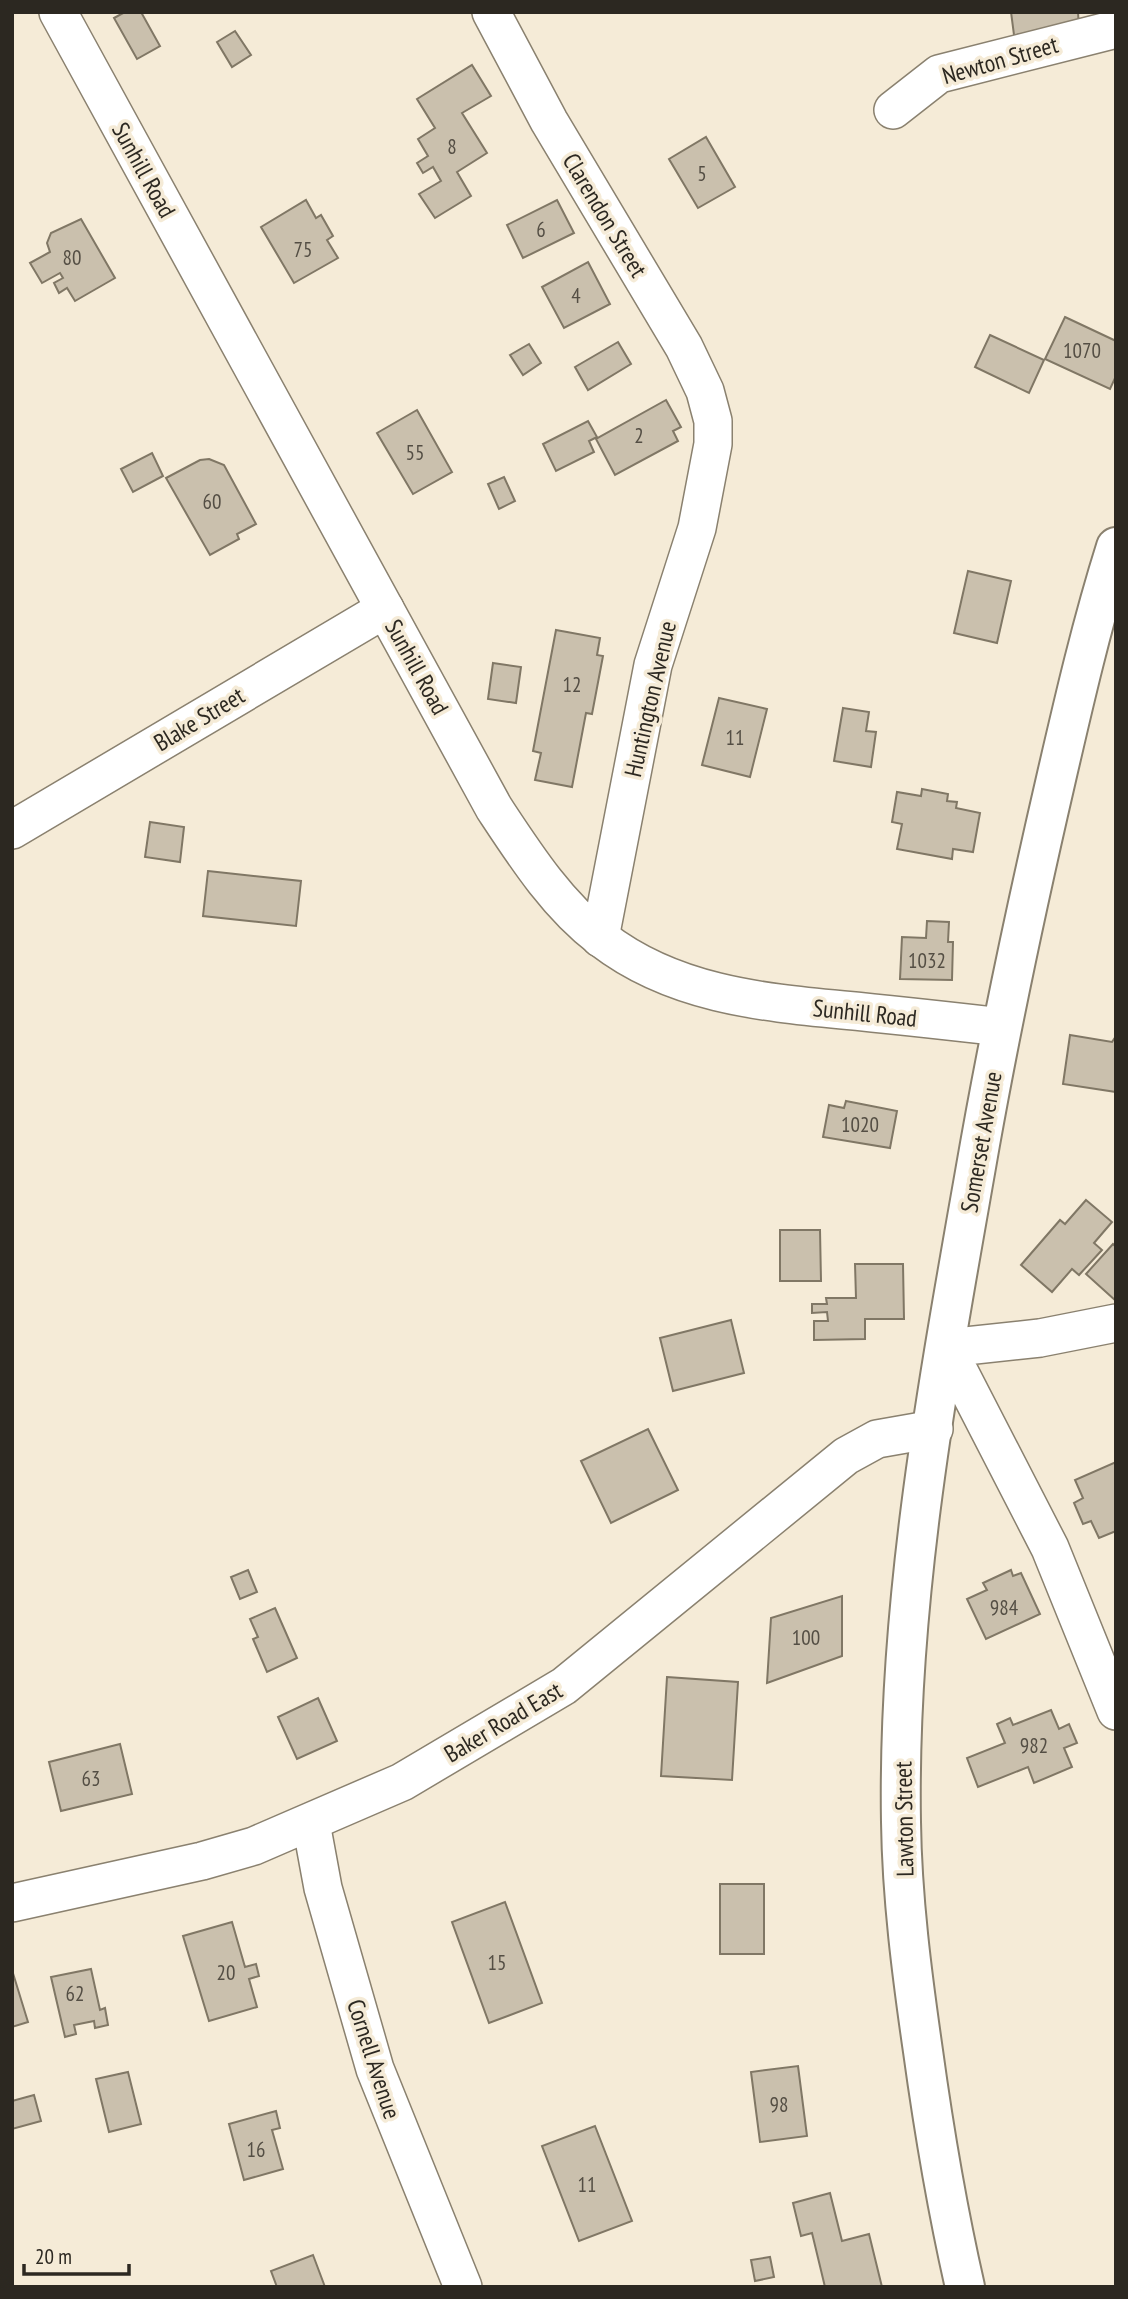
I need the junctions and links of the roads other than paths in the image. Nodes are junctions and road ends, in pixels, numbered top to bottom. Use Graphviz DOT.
graph roads {
  1 [pos="58,12"];
  2 [pos="491,12"];
  3 [pos="1116,29"];
  4 [pos="893,110"];
  5 [pos="713,421"];
  6 [pos="1116,547"];
  7 [pos="385,609"];
  8 [pos="12,830"];
  9 [pos="600,938"];
  10 [pos="1002,1027"];
  11 [pos="1116,1323"];
  12 [pos="947,1348"];
  13 [pos="934,1429"];
  14 [pos="1116,1711"];
  15 [pos="311,1823"];
  16 [pos="12,1903"];
  17 [pos="463,2287"];
  18 [pos="965,2287"];
  1 -- 7 [label="street, Sunhill Road"];
  2 -- 5 [label="street, Clarendon Street"];
  3 -- 4 [label="street, Newton Street"];
  5 -- 9 [label="street, Huntington Avenue"];
  6 -- 10 [label="main road, Somerset Avenue"];
  7 -- 8 [label="street, Blake Street"];
  7 -- 9 [label="street, Sunhill Road"];
  9 -- 10 [label="street, Sunhill Road"];
  10 -- 12 [label="main road, Somerset Avenue"];
  11 -- 12 [label="street"];
  12 -- 13 [label="main road, Lawton Street"];
  12 -- 14 [label="street"];
  13 -- 15 [label="street, Baker Road East"];
  13 -- 18 [label="main road, Lawton Street"];
  15 -- 16 [label="street, Baker Road East"];
  15 -- 17 [label="street, Cornell Avenue"];
}
